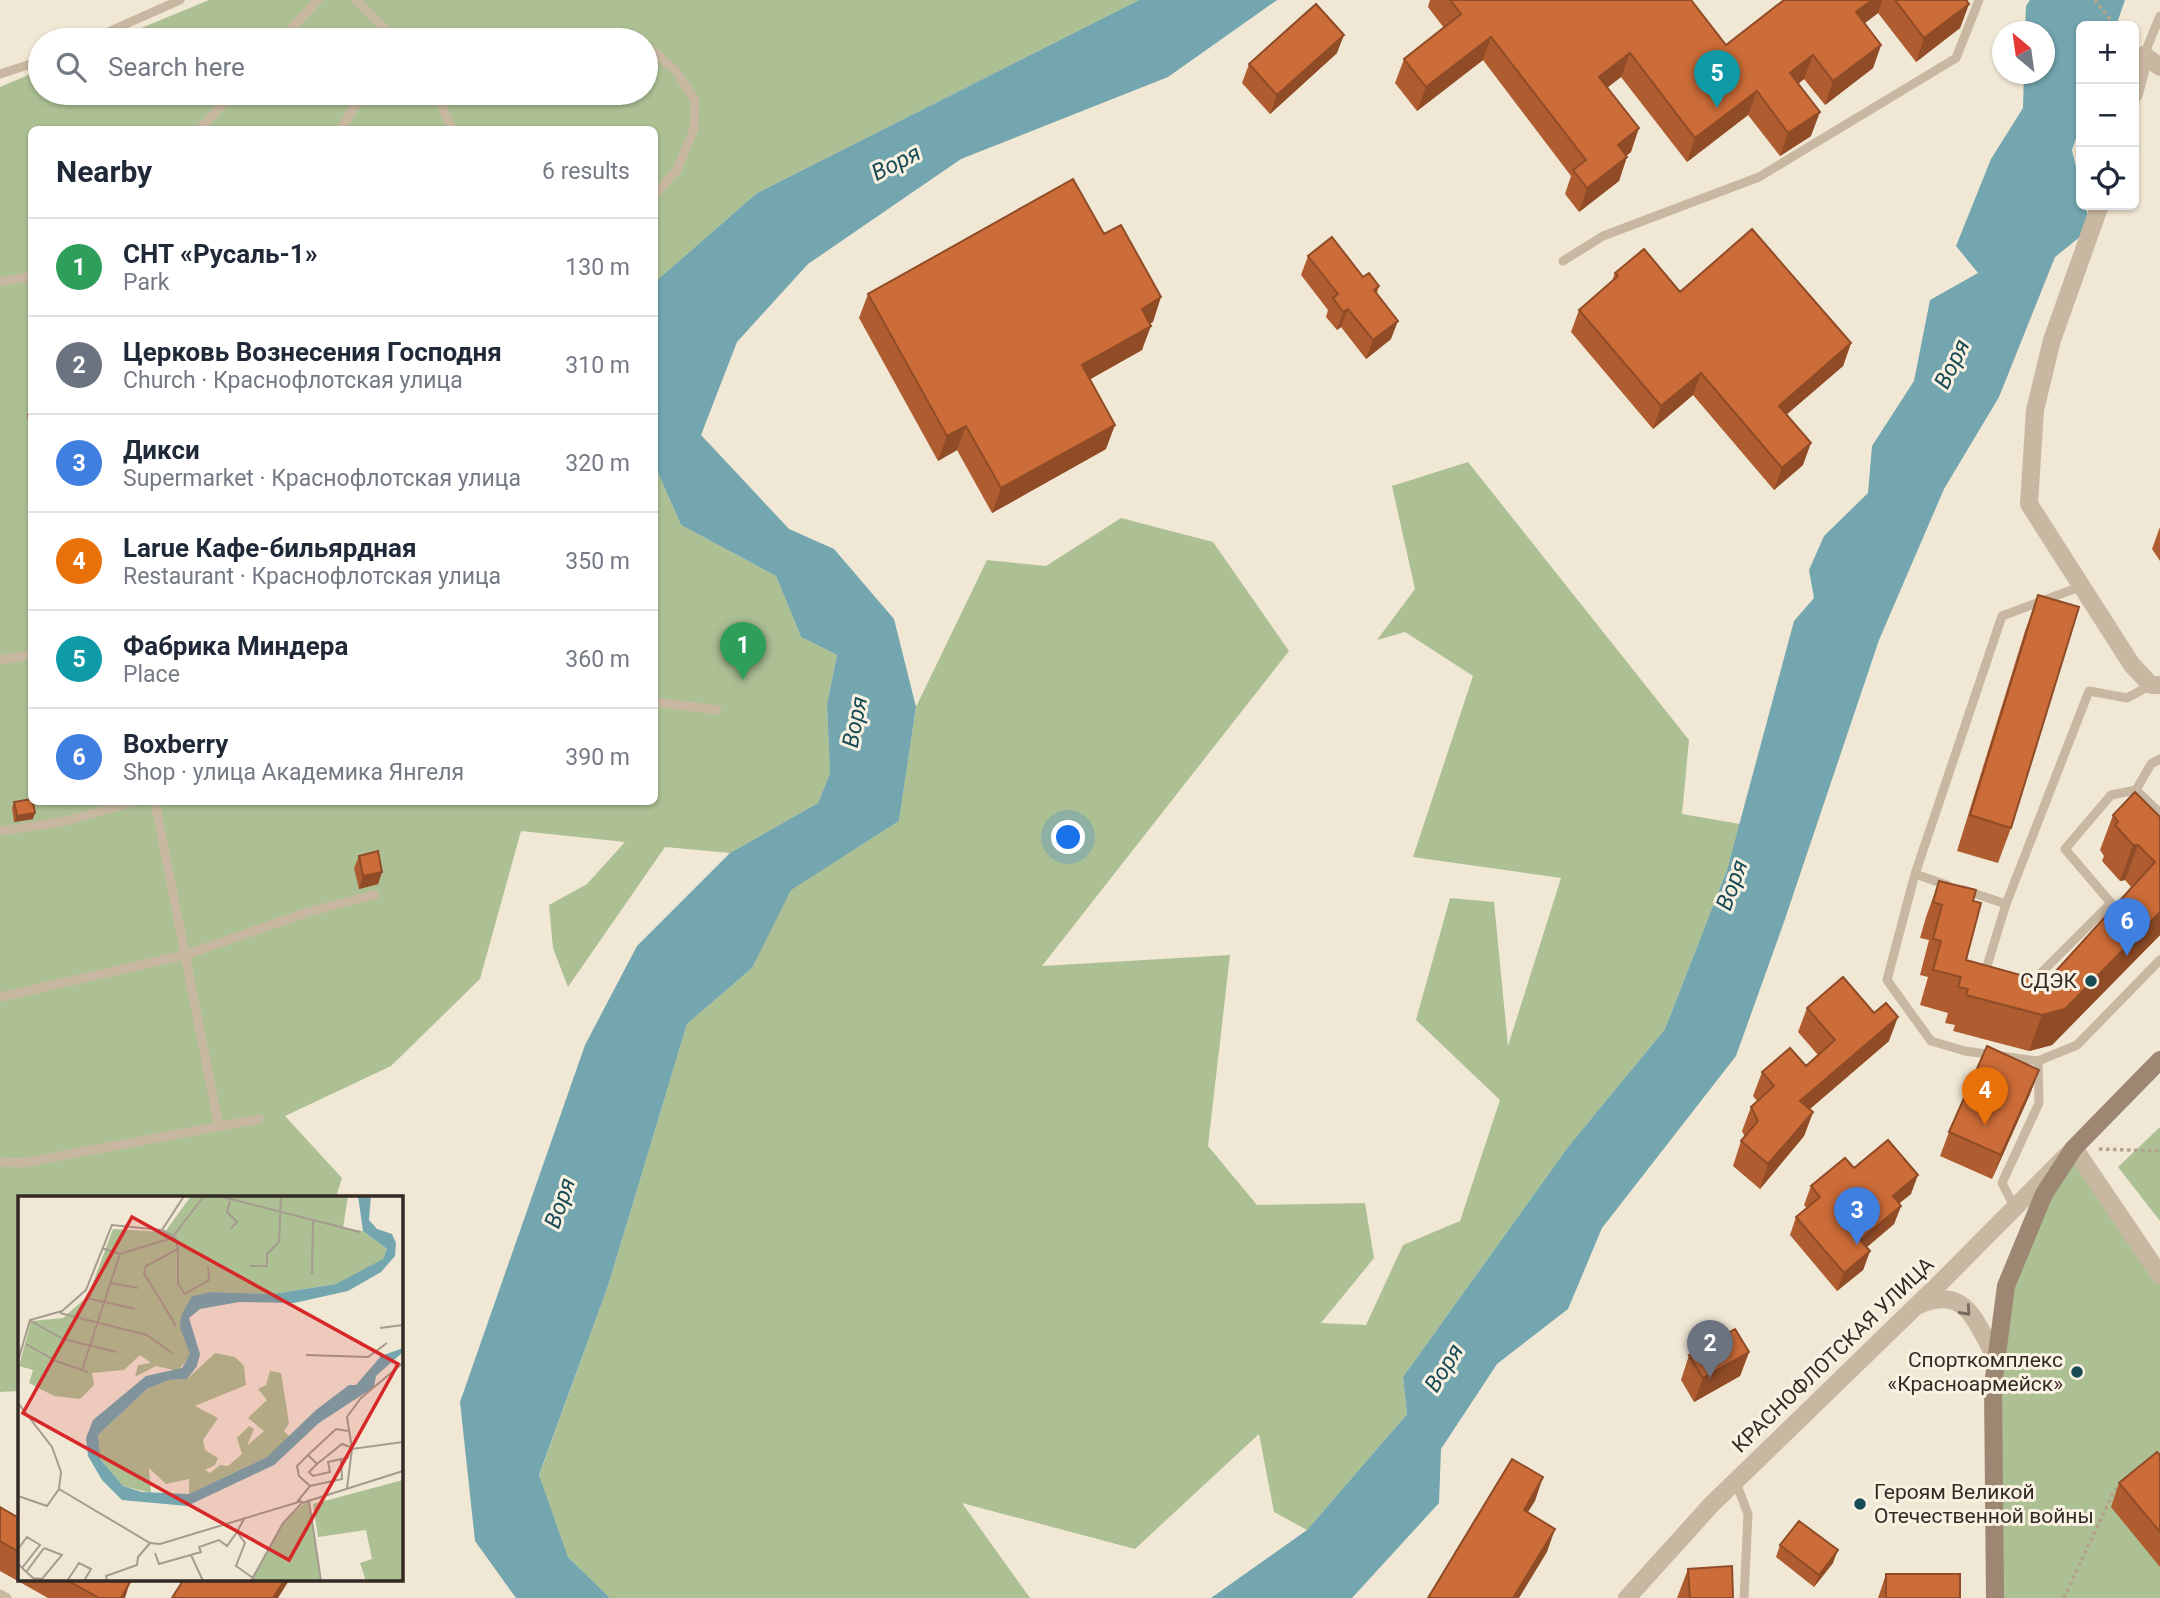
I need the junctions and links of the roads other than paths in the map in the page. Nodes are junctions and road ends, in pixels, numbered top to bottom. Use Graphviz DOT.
graph roads {
  1 [pos="180,0"];
  2 [pos="318,0"];
  3 [pos="356,0"];
  4 [pos="1979,0"];
  5 [pos="2160,16"];
  6 [pos="117,28"];
  7 [pos="292,28"];
  8 [pos="384,28"];
  9 [pos="658,55"];
  10 [pos="2144,55"];
  11 [pos="28,65"];
  12 [pos="2160,67"];
  13 [pos="0,74"];
  14 [pos="2137,84"];
  15 [pos="222,105"];
  16 [pos="356,105"];
  17 [pos="441,105"];
  18 [pos="203,126"];
  19 [pos="342,126"];
  20 [pos="450,126"];
  21 [pos="658,191"];
  22 [pos="2098,210"];
  23 [pos="1563,261"];
  24 [pos="28,277"];
  25 [pos="0,282"];
  26 [pos="2082,586"];
  27 [pos="28,655"];
  28 [pos="1,660"];
  29 [pos="2156,685"];
  30 [pos="658,703"];
  31 [pos="717,710"];
  32 [pos="2160,759"];
  33 [pos="2136,790"];
  34 [pos="122,805"];
  35 [pos="156,805"];
  36 [pos="2160,813"];
  37 [pos="0,831"];
  38 [pos="1915,874"];
  39 [pos="374,895"];
  40 [pos="2006,904"];
  41 [pos="185,955"];
  42 [pos="2160,960"];
  43 [pos="1996,983"];
  44 [pos="2021,992"];
  45 [pos="0,996"];
  46 [pos="2038,1060"];
  47 [pos="2160,1060"];
  48 [pos="259,1119"];
  49 [pos="219,1127"];
  50 [pos="2074,1148"];
  51 [pos="0,1162"];
  52 [pos="2015,1208"];
  53 [pos="2160,1275"];
  54 [pos="1916,1306"];
  55 [pos="1996,1358"];
  56 [pos="1735,1480"];
  57 [pos="0,1594"];
  58 [pos="7,1598"];
  59 [pos="1627,1598"];
  60 [pos="1744,1598"];
  61 [pos="1995,1598"];
  1 -- 6 [label="lane"];
  2 -- 7 [label="lane"];
  3 -- 8 [label="lane"];
  4 -- 23 [label="lane"];
  5 -- 10 [label="lane"];
  9 -- 21 [label="lane"];
  10 -- 12 [label="street"];
  10 -- 14 [label="street"];
  11 -- 13 [label="lane"];
  15 -- 18 [label="lane"];
  16 -- 19 [label="lane"];
  17 -- 20 [label="lane"];
  22 -- 26 [label="street"];
  24 -- 25 [label="lane"];
  26 -- 29 [label="street"];
  26 -- 38 [label="lane"];
  27 -- 28 [label="lane"];
  29 -- 40 [label="lane"];
  30 -- 31 [label="lane"];
  32 -- 33 [label="lane"];
  33 -- 36 [label="lane"];
  33 -- 44 [label="lane"];
  34 -- 37 [label="lane"];
  35 -- 41 [label="lane"];
  38 -- 40 [label="lane"];
  38 -- 46 [label="lane"];
  39 -- 41 [label="lane"];
  40 -- 43 [label="lane"];
  41 -- 45 [label="lane"];
  41 -- 49 [label="lane"];
  42 -- 46 [label="lane"];
  46 -- 52 [label="lane"];
  47 -- 50 [label="main road"];
  48 -- 49 [label="lane"];
  49 -- 51 [label="lane"];
  50 -- 52 [label="street, КРАСНОФЛОТСКАЯ УЛИЦА"];
  50 -- 53 [label="street"];
  50 -- 55 [label="main road"];
  52 -- 54 [label="street, КРАСНОФЛОТСКАЯ УЛИЦА"];
  54 -- 55 [label="street, one-way"];
  54 -- 56 [label="street, КРАСНОФЛОТСКАЯ УЛИЦА"];
  55 -- 61 [label="main road"];
  56 -- 59 [label="street, КРАСНОФЛОТСКАЯ УЛИЦА"];
  56 -- 60 [label="lane"];
  57 -- 58 [label="lane"];
}
